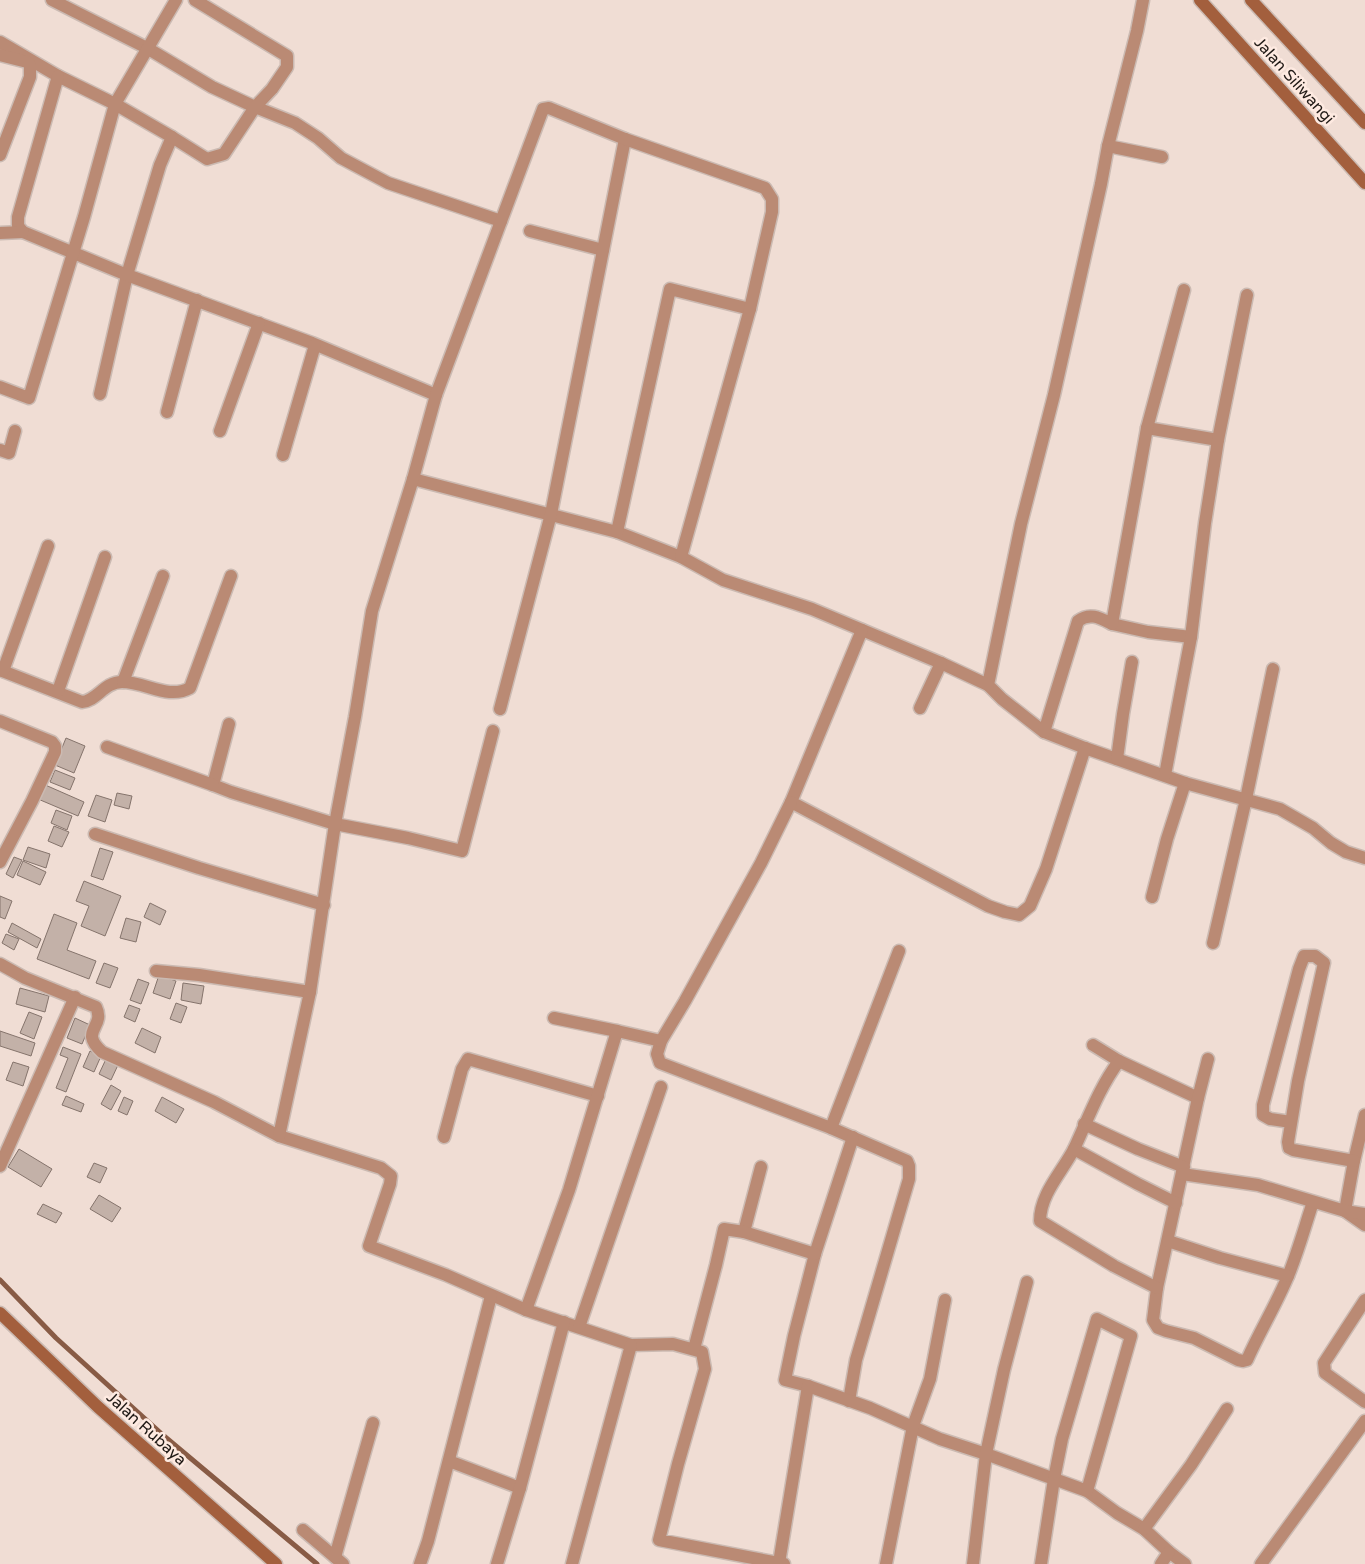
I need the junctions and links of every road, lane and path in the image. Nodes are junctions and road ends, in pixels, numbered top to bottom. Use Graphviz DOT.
graph roads {
  1 [pos="52,0"];
  2 [pos="176,0"];
  3 [pos="195,0"];
  4 [pos="1143,0"];
  5 [pos="1200,0"];
  6 [pos="1251,0"];
  7 [pos="0,42"];
  8 [pos="147,48"];
  9 [pos="0,55"];
  10 [pos="58,76"];
  11 [pos="115,104"];
  12 [pos="255,107"];
  13 [pos="1365,123"];
  14 [pos="172,137"];
  15 [pos="625,140"];
  16 [pos="1108,146"];
  17 [pos="0,155"];
  18 [pos="1162,157"];
  19 [pos="1365,183"];
  20 [pos="500,220"];
  21 [pos="530,230"];
  22 [pos="23,232"];
  23 [pos="0,233"];
  24 [pos="603,250"];
  25 [pos="73,254"];
  26 [pos="127,275"];
  27 [pos="1184,290"];
  28 [pos="1247,295"];
  29 [pos="198,300"];
  30 [pos="750,309"];
  31 [pos="259,323"];
  32 [pos="315,344"];
  33 [pos="0,386"];
  34 [pos="100,394"];
  35 [pos="436,395"];
  36 [pos="167,412"];
  37 [pos="1147,428"];
  38 [pos="220,430"];
  39 [pos="15,431"];
  40 [pos="1218,440"];
  41 [pos="0,450"];
  42 [pos="283,456"];
  43 [pos="413,479"];
  44 [pos="551,514"];
  45 [pos="617,532"];
  46 [pos="48,546"];
  47 [pos="105,557"];
  48 [pos="681,557"];
  49 [pos="163,576"];
  50 [pos="231,576"];
  51 [pos="1112,624"];
  52 [pos="862,630"];
  53 [pos="1191,637"];
  54 [pos="1132,662"];
  55 [pos="941,663"];
  56 [pos="1273,669"];
  57 [pos="2,671"];
  58 [pos="123,682"];
  59 [pos="988,685"];
  60 [pos="58,691"];
  61 [pos="500,708"];
  62 [pos="920,708"];
  63 [pos="0,721"];
  64 [pos="229,724"];
  65 [pos="493,731"];
  66 [pos="1044,732"];
  67 [pos="108,747"];
  68 [pos="1085,748"];
  69 [pos="1117,759"];
  70 [pos="1165,775"];
  71 [pos="1185,783"];
  72 [pos="213,785"];
  73 [pos="1246,799"];
  74 [pos="791,802"];
  75 [pos="335,824"];
  76 [pos="95,834"];
  77 [pos="1365,858"];
  78 [pos="0,861"];
  79 [pos="1152,897"];
  80 [pos="324,905"];
  81 [pos="1213,943"];
  82 [pos="899,951"];
  83 [pos="0,964"];
  84 [pos="156,971"];
  85 [pos="310,992"];
  86 [pos="75,997"];
  87 [pos="554,1018"];
  88 [pos="617,1031"];
  89 [pos="661,1041"];
  90 [pos="1093,1045"];
  91 [pos="1208,1060"];
  92 [pos="1119,1061"];
  93 [pos="661,1087"];
  94 [pos="598,1096"];
  95 [pos="1198,1098"];
  96 [pos="1365,1115"];
  97 [pos="1291,1122"];
  98 [pos="1084,1124"];
  99 [pos="831,1128"];
  100 [pos="1363,1132"];
  101 [pos="279,1136"];
  102 [pos="444,1137"];
  103 [pos="853,1138"];
  104 [pos="1074,1149"];
  105 [pos="1354,1160"];
  106 [pos="0,1166"];
  107 [pos="761,1167"];
  108 [pos="1183,1171"];
  109 [pos="1313,1202"];
  110 [pos="1176,1203"];
  111 [pos="1345,1211"];
  112 [pos="1365,1214"];
  113 [pos="1365,1225"];
  114 [pos="744,1232"];
  115 [pos="1168,1241"];
  116 [pos="815,1254"];
  117 [pos="1288,1276"];
  118 [pos="1027,1282"];
  119 [pos="1157,1288"];
  120 [pos="491,1296"];
  121 [pos="945,1300"];
  122 [pos="1365,1300"];
  123 [pos="526,1310"];
  124 [pos="0,1312"];
  125 [pos="564,1322"];
  126 [pos="579,1327"];
  127 [pos="631,1345"];
  128 [pos="694,1349"];
  129 [pos="808,1386"];
  130 [pos="849,1401"];
  131 [pos="1365,1402"];
  132 [pos="1228,1410"];
  133 [pos="1365,1421"];
  134 [pos="373,1423"];
  135 [pos="912,1426"];
  136 [pos="986,1454"];
  137 [pos="449,1461"];
  138 [pos="1054,1479"];
  139 [pos="520,1488"];
  140 [pos="1087,1491"];
  141 [pos="1144,1529"];
  142 [pos="303,1530"];
  143 [pos="1168,1552"];
  144 [pos="339,1560"];
  145 [pos="276,1564"];
  146 [pos="420,1564"];
  147 [pos="496,1564"];
  148 [pos="572,1564"];
  149 [pos="782,1564"];
  150 [pos="886,1564"];
  151 [pos="973,1564"];
  152 [pos="1041,1564"];
  153 [pos="1161,1564"];
  154 [pos="1185,1564"];
  155 [pos="1261,1564"];
  1 -- 8 [label="street"];
  2 -- 8 [label="street"];
  3 -- 12 [label="street"];
  4 -- 16 [label="street"];
  5 -- 19 [label="main road, Jalan Siliwangi"];
  6 -- 13 [label="main road, Jalan Siliwangi"];
  7 -- 10 [label="street"];
  8 -- 11 [label="street"];
  8 -- 12 [label="street"];
  9 -- 17 [label="street"];
  10 -- 11 [label="street"];
  10 -- 22 [label="street"];
  11 -- 14 [label="street"];
  11 -- 25 [label="street"];
  12 -- 14 [label="street"];
  12 -- 20 [label="street"];
  14 -- 26 [label="street"];
  15 -- 20 [label="street"];
  15 -- 24 [label="street"];
  15 -- 30 [label="street"];
  16 -- 18 [label="street"];
  16 -- 59 [label="street"];
  20 -- 35 [label="street"];
  21 -- 24 [label="street"];
  22 -- 23 [label="street"];
  22 -- 25 [label="street"];
  24 -- 44 [label="street"];
  25 -- 26 [label="street"];
  25 -- 33 [label="street"];
  26 -- 29 [label="street"];
  26 -- 34 [label="street"];
  27 -- 37 [label="street"];
  28 -- 40 [label="street"];
  29 -- 31 [label="street"];
  29 -- 36 [label="street"];
  30 -- 45 [label="street"];
  30 -- 48 [label="street"];
  31 -- 32 [label="street"];
  31 -- 38 [label="street"];
  32 -- 35 [label="street"];
  32 -- 42 [label="street"];
  35 -- 43 [label="street"];
  37 -- 40 [label="street"];
  37 -- 51 [label="street"];
  39 -- 41 [label="street"];
  40 -- 53 [label="street"];
  43 -- 44 [label="street"];
  43 -- 75 [label="street"];
  44 -- 45 [label="street"];
  44 -- 61 [label="street"];
  45 -- 48 [label="street"];
  46 -- 57 [label="street"];
  47 -- 60 [label="street"];
  48 -- 52 [label="street"];
  49 -- 58 [label="street"];
  50 -- 58 [label="street"];
  51 -- 53 [label="street"];
  51 -- 66 [label="street"];
  52 -- 55 [label="street"];
  52 -- 74 [label="street"];
  53 -- 70 [label="street"];
  54 -- 69 [label="street"];
  55 -- 59 [label="street"];
  55 -- 62 [label="street"];
  56 -- 73 [label="street"];
  57 -- 60 [label="street"];
  58 -- 60 [label="street"];
  59 -- 66 [label="street"];
  63 -- 78 [label="street"];
  64 -- 72 [label="street"];
  65 -- 75 [label="street"];
  66 -- 68 [label="street"];
  67 -- 72 [label="street"];
  68 -- 69 [label="street"];
  68 -- 74 [label="street"];
  69 -- 70 [label="street"];
  70 -- 71 [label="street"];
  71 -- 73 [label="street"];
  71 -- 79 [label="street"];
  72 -- 75 [label="street"];
  73 -- 77 [label="street"];
  73 -- 81 [label="street"];
  74 -- 89 [label="street"];
  75 -- 80 [label="street"];
  76 -- 80 [label="street"];
  80 -- 85 [label="street"];
  82 -- 99 [label="street"];
  83 -- 86 [label="street"];
  84 -- 85 [label="street"];
  85 -- 101 [label="street"];
  86 -- 101 [label="street"];
  86 -- 106 [label="street"];
  87 -- 88 [label="street"];
  88 -- 89 [label="street"];
  88 -- 94 [label="street"];
  89 -- 99 [label="street"];
  90 -- 92 [label="street"];
  91 -- 95 [label="street"];
  92 -- 95 [label="street"];
  92 -- 98 [label="street"];
  93 -- 126 [label="street"];
  94 -- 102 [label="street"];
  94 -- 123 [label="street"];
  95 -- 108 [label="street"];
  96 -- 100 [label="street"];
  97 -- 97 [label="street"];
  97 -- 105 [label="street"];
  98 -- 104 [label="street"];
  98 -- 108 [label="street"];
  99 -- 103 [label="street"];
  100 -- 105 [label="street"];
  101 -- 120 [label="street"];
  103 -- 116 [label="street"];
  103 -- 130 [label="street"];
  104 -- 110 [label="street"];
  104 -- 119 [label="street"];
  105 -- 111 [label="street"];
  107 -- 114 [label="street"];
  108 -- 109 [label="street"];
  108 -- 110 [label="street"];
  109 -- 111 [label="street"];
  109 -- 117 [label="street"];
  110 -- 115 [label="street"];
  111 -- 112 [label="street"];
  111 -- 113 [label="street"];
  114 -- 116 [label="street"];
  114 -- 128 [label="street"];
  115 -- 117 [label="street"];
  115 -- 119 [label="street"];
  116 -- 129 [label="street"];
  117 -- 119 [label="street"];
  118 -- 136 [label="street"];
  120 -- 123 [label="street"];
  120 -- 137 [label="street"];
  121 -- 135 [label="street"];
  122 -- 131 [label="street"];
  123 -- 125 [label="street"];
  124 -- 145 [label="main road, Jalan Rubaya"];
  125 -- 126 [label="street"];
  125 -- 139 [label="street"];
  126 -- 127 [label="street"];
  127 -- 128 [label="street"];
  127 -- 148 [label="street"];
  128 -- 149 [label="street"];
  129 -- 130 [label="street"];
  129 -- 149 [label="street"];
  130 -- 135 [label="street"];
  132 -- 141 [label="street"];
  133 -- 155 [label="street"];
  134 -- 144 [label="street"];
  135 -- 136 [label="street"];
  135 -- 150 [label="street"];
  136 -- 138 [label="street"];
  136 -- 151 [label="street"];
  137 -- 139 [label="street"];
  137 -- 146 [label="street"];
  138 -- 140 [label="street"];
  138 -- 140 [label="street"];
  138 -- 152 [label="street"];
  139 -- 147 [label="street"];
  140 -- 141 [label="street"];
  141 -- 143 [label="street"];
  142 -- 144 [label="street"];
  143 -- 153 [label="street"];
  143 -- 154 [label="street"];
}
